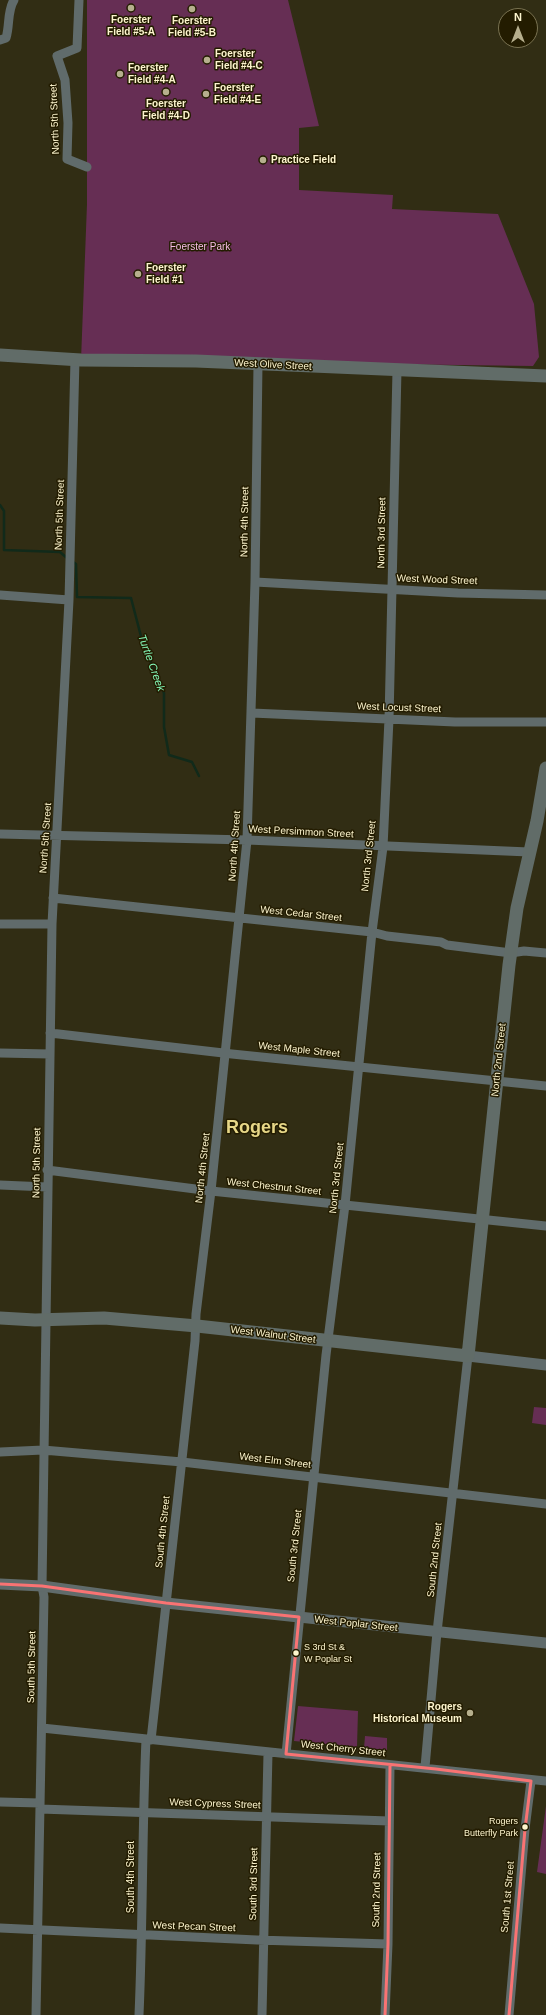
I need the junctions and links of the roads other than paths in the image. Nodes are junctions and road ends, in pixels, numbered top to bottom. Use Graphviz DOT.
graph roads {
  1 [pos="14,0"];
  2 [pos="79,0"];
  3 [pos="0,40"];
  4 [pos="87,167"];
  5 [pos="0,355"];
  6 [pos="75,359"];
  7 [pos="258,364"];
  8 [pos="397,370"];
  9 [pos="546,376"];
  10 [pos="255,582"];
  11 [pos="392,590"];
  12 [pos="0,595"];
  13 [pos="546,595"];
  14 [pos="69,600"];
  15 [pos="252,713"];
  16 [pos="389,719"];
  17 [pos="546,722"];
  18 [pos="546,768"];
  19 [pos="0,834"];
  20 [pos="58,835"];
  21 [pos="248,840"];
  22 [pos="383,847"];
  23 [pos="530,852"];
  24 [pos="53,898"];
  25 [pos="239,919"];
  26 [pos="0,924"];
  27 [pos="52,924"];
  28 [pos="372,932"];
  29 [pos="511,952"];
  30 [pos="546,953"];
  31 [pos="50,1033"];
  32 [pos="0,1053"];
  33 [pos="225,1053"];
  34 [pos="50,1054"];
  35 [pos="359,1068"];
  36 [pos="497,1081"];
  37 [pos="546,1086"];
  38 [pos="47,1170"];
  39 [pos="0,1185"];
  40 [pos="47,1187"];
  41 [pos="212,1191"];
  42 [pos="345,1205"];
  43 [pos="481,1218"];
  44 [pos="546,1226"];
  45 [pos="0,1318"];
  46 [pos="46,1319"];
  47 [pos="197,1326"];
  48 [pos="328,1341"];
  49 [pos="468,1356"];
  50 [pos="546,1365"];
  51 [pos="43,1450"];
  52 [pos="0,1452"];
  53 [pos="182,1462"];
  54 [pos="314,1477"];
  55 [pos="453,1493"];
  56 [pos="546,1504"];
  57 [pos="0,1584"];
  58 [pos="42,1586"];
  59 [pos="166,1603"];
  60 [pos="299,1618"];
  61 [pos="437,1632"];
  62 [pos="546,1644"];
  63 [pos="42,1728"];
  64 [pos="149,1740"];
  65 [pos="268,1753"];
  66 [pos="286,1754"];
  67 [pos="390,1765"];
  68 [pos="425,1767"];
  69 [pos="531,1780"];
  70 [pos="546,1781"];
  71 [pos="0,1802"];
  72 [pos="40,1806"];
  73 [pos="143,1812"];
  74 [pos="266,1817"];
  75 [pos="389,1821"];
  76 [pos="0,1928"];
  77 [pos="37,1930"];
  78 [pos="142,1935"];
  79 [pos="264,1940"];
  80 [pos="388,1944"];
  81 [pos="36,2015"];
  82 [pos="139,2015"];
  83 [pos="262,2015"];
  84 [pos="385,2015"];
  85 [pos="509,2015"];
  1 -- 3 [label="street"];
  2 -- 4 [label="street, North 5th Street"];
  5 -- 6 [label="main road, West Olive Street"];
  6 -- 7 [label="main road, West Olive Street"];
  6 -- 14 [label="street, North 5th Street"];
  7 -- 8 [label="main road, West Olive Street"];
  7 -- 10 [label="street, North 4th Street"];
  8 -- 9 [label="main road, West Olive Street"];
  8 -- 11 [label="street, North 3rd Street"];
  10 -- 11 [label="street, West Wood Street"];
  10 -- 15 [label="street, North 4th Street"];
  11 -- 13 [label="street, West Wood Street"];
  11 -- 16 [label="street, North 3rd Street"];
  12 -- 14 [label="street"];
  14 -- 20 [label="street, North 5th Street"];
  15 -- 16 [label="street, West Locust Street"];
  15 -- 21 [label="street, North 4th Street"];
  16 -- 17 [label="street, West Locust Street"];
  16 -- 22 [label="street, North 3rd Street"];
  18 -- 23 [label="main road, North 2nd Street"];
  19 -- 20 [label="street, West Persimmon Street"];
  20 -- 21 [label="street, West Persimmon Street"];
  20 -- 24 [label="street, North 5th Street"];
  21 -- 22 [label="street, West Persimmon Street"];
  21 -- 25 [label="street, North 4th Street"];
  22 -- 23 [label="street, West Persimmon Street"];
  22 -- 28 [label="street, North 3rd Street"];
  23 -- 29 [label="main road, North 2nd Street"];
  24 -- 25 [label="street, West Cedar Street"];
  24 -- 27 [label="street, North 5th Street"];
  25 -- 28 [label="street, West Cedar Street"];
  25 -- 33 [label="street, North 4th Street"];
  26 -- 27 [label="street"];
  27 -- 31 [label="street, North 5th Street"];
  28 -- 29 [label="street, West Cedar Street"];
  28 -- 35 [label="street, North 3rd Street"];
  29 -- 30 [label="street, West Cedar Street"];
  29 -- 36 [label="main road, North 2nd Street"];
  31 -- 33 [label="street, West Maple Street"];
  31 -- 34 [label="street, North 5th Street"];
  32 -- 34 [label="street"];
  33 -- 35 [label="street, West Maple Street"];
  33 -- 41 [label="street, North 4th Street"];
  34 -- 38 [label="street, North 5th Street"];
  35 -- 36 [label="street, West Maple Street"];
  35 -- 42 [label="street, North 3rd Street"];
  36 -- 37 [label="street, West Maple Street"];
  36 -- 43 [label="main road, North 2nd Street"];
  38 -- 40 [label="street, North 5th Street"];
  38 -- 41 [label="street, West Chestnut Street"];
  39 -- 40 [label="street"];
  40 -- 46 [label="street, North 5th Street"];
  41 -- 42 [label="street, West Chestnut Street"];
  41 -- 47 [label="street, North 4th Street"];
  42 -- 43 [label="street, West Chestnut Street"];
  42 -- 48 [label="street, North 3rd Street"];
  43 -- 44 [label="street, West Chestnut Street"];
  43 -- 49 [label="main road, North 2nd Street"];
  45 -- 46 [label="main road, West Walnut Street"];
  46 -- 47 [label="main road, West Walnut Street"];
  46 -- 51 [label="street, South 5th Street"];
  47 -- 48 [label="main road, West Walnut Street"];
  47 -- 53 [label="street, South 4th Street"];
  48 -- 49 [label="main road, West Walnut Street"];
  48 -- 54 [label="street, South 3rd Street"];
  49 -- 50 [label="street, West Walnut Street"];
  49 -- 55 [label="street, South 2nd Street"];
  51 -- 52 [label="street, West Elm Street"];
  51 -- 53 [label="street, West Elm Street"];
  51 -- 58 [label="street, South 5th Street"];
  53 -- 54 [label="street, West Elm Street"];
  53 -- 59 [label="street, South 4th Street"];
  54 -- 55 [label="street, West Elm Street"];
  54 -- 60 [label="street, South 3rd Street"];
  55 -- 56 [label="street, West Elm Street"];
  55 -- 61 [label="street, South 2nd Street"];
  57 -- 58 [label="street, West Poplar Street"];
  58 -- 59 [label="street, West Poplar Street"];
  58 -- 63 [label="street, South 5th Street"];
  59 -- 60 [label="street, West Poplar Street"];
  59 -- 64 [label="street, South 4th Street"];
  60 -- 61 [label="street, West Poplar Street"];
  60 -- 66 [label="street, South 3rd Street"];
  61 -- 62 [label="street, West Poplar Street"];
  61 -- 68 [label="street, South 2nd Street"];
  63 -- 64 [label="street, West Cherry Street"];
  63 -- 72 [label="street, South 5th Street"];
  64 -- 65 [label="street, West Cherry Street"];
  64 -- 73 [label="street, South 4th Street"];
  65 -- 66 [label="street, West Cherry Street"];
  65 -- 74 [label="street, South 3rd Street"];
  66 -- 67 [label="street, West Cherry Street"];
  67 -- 68 [label="street, West Cherry Street"];
  67 -- 75 [label="street, South 2nd Street"];
  68 -- 69 [label="street, West Cherry Street"];
  69 -- 70 [label="street, West Cherry Street"];
  69 -- 85 [label="street, South 1st Street"];
  71 -- 72 [label="street, West Cypress Street"];
  72 -- 73 [label="street, West Cypress Street"];
  72 -- 77 [label="street, South 5th Street"];
  73 -- 74 [label="street, West Cypress Street"];
  73 -- 78 [label="street, South 4th Street"];
  74 -- 75 [label="street, West Cypress Street"];
  74 -- 79 [label="street, South 3rd Street"];
  75 -- 80 [label="street, South 2nd Street"];
  76 -- 77 [label="street, West Pecan Street"];
  77 -- 78 [label="street, West Pecan Street"];
  77 -- 81 [label="street, South 5th Street"];
  78 -- 79 [label="street, West Pecan Street"];
  78 -- 82 [label="street, South 4th Street"];
  79 -- 80 [label="street, West Pecan Street"];
  79 -- 83 [label="street, South 3rd Street"];
  80 -- 84 [label="street, South 2nd Street"];
}
